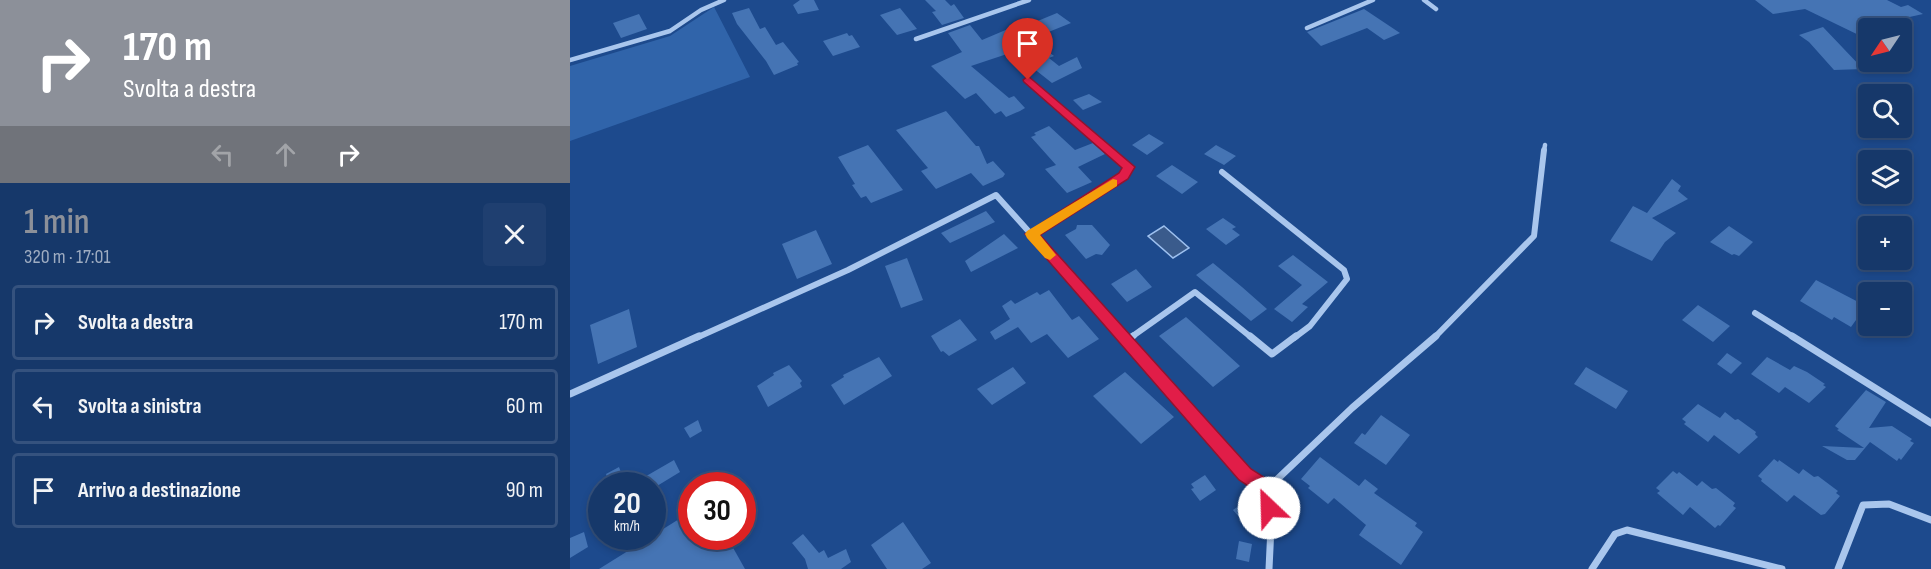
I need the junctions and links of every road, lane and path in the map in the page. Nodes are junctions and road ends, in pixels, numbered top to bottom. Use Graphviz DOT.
graph roads {
  1 [pos="724,0"];
  2 [pos="1029,0"];
  3 [pos="1373,0"];
  4 [pos="1424,0"];
  5 [pos="718,1"];
  6 [pos="1436,9"];
  7 [pos="1307,28"];
  8 [pos="916,39"];
  9 [pos="570,60"];
  10 [pos="1028,80"];
  11 [pos="1545,146"];
  12 [pos="1222,172"];
  13 [pos="1031,234"];
  14 [pos="1755,313"];
  15 [pos="1126,341"];
  16 [pos="570,394"];
  17 [pos="1931,423"];
  18 [pos="1267,489"];
  19 [pos="1931,520"];
  20 [pos="1269,569"];
  21 [pos="1592,569"];
  22 [pos="1782,569"];
  23 [pos="1838,569"];
  1 -- 5 [label="street"];
  2 -- 8 [label="street"];
  3 -- 7 [label="street"];
  4 -- 6 [label="street"];
  5 -- 9 [label="street"];
  10 -- 13 [label="street"];
  11 -- 18 [label="street"];
  12 -- 15 [label="street"];
  13 -- 15 [label="street"];
  13 -- 16 [label="street"];
  14 -- 17 [label="street"];
  15 -- 18 [label="street"];
  18 -- 20 [label="street"];
  19 -- 23 [label="street"];
  21 -- 22 [label="street"];
}
